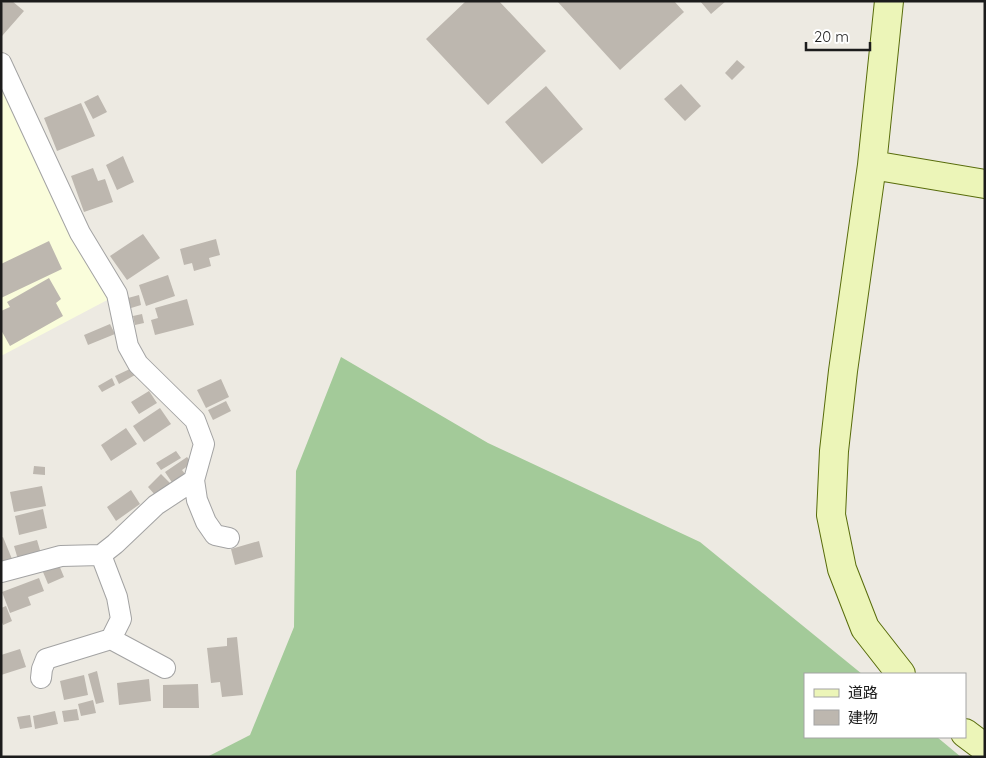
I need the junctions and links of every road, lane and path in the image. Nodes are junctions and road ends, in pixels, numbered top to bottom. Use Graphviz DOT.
graph roads {
  1 [pos="889,1"];
  2 [pos="1,63"];
  3 [pos="872,165"];
  4 [pos="985,184"];
  5 [pos="194,480"];
  6 [pos="229,538"];
  7 [pos="101,556"];
  8 [pos="1,572"];
  9 [pos="112,639"];
  10 [pos="165,668"];
  11 [pos="900,673"];
  12 [pos="41,678"];
  13 [pos="966,735"];
  14 [pos="985,748"];
  1 -- 3 [label="street"];
  2 -- 5 [label="street"];
  3 -- 4 [label="street"];
  3 -- 11 [label="street"];
  5 -- 6 [label="street"];
  5 -- 7 [label="street"];
  7 -- 8 [label="street"];
  7 -- 9 [label="street"];
  9 -- 10 [label="street"];
  9 -- 12 [label="street"];
  13 -- 14 [label="street"];
}
